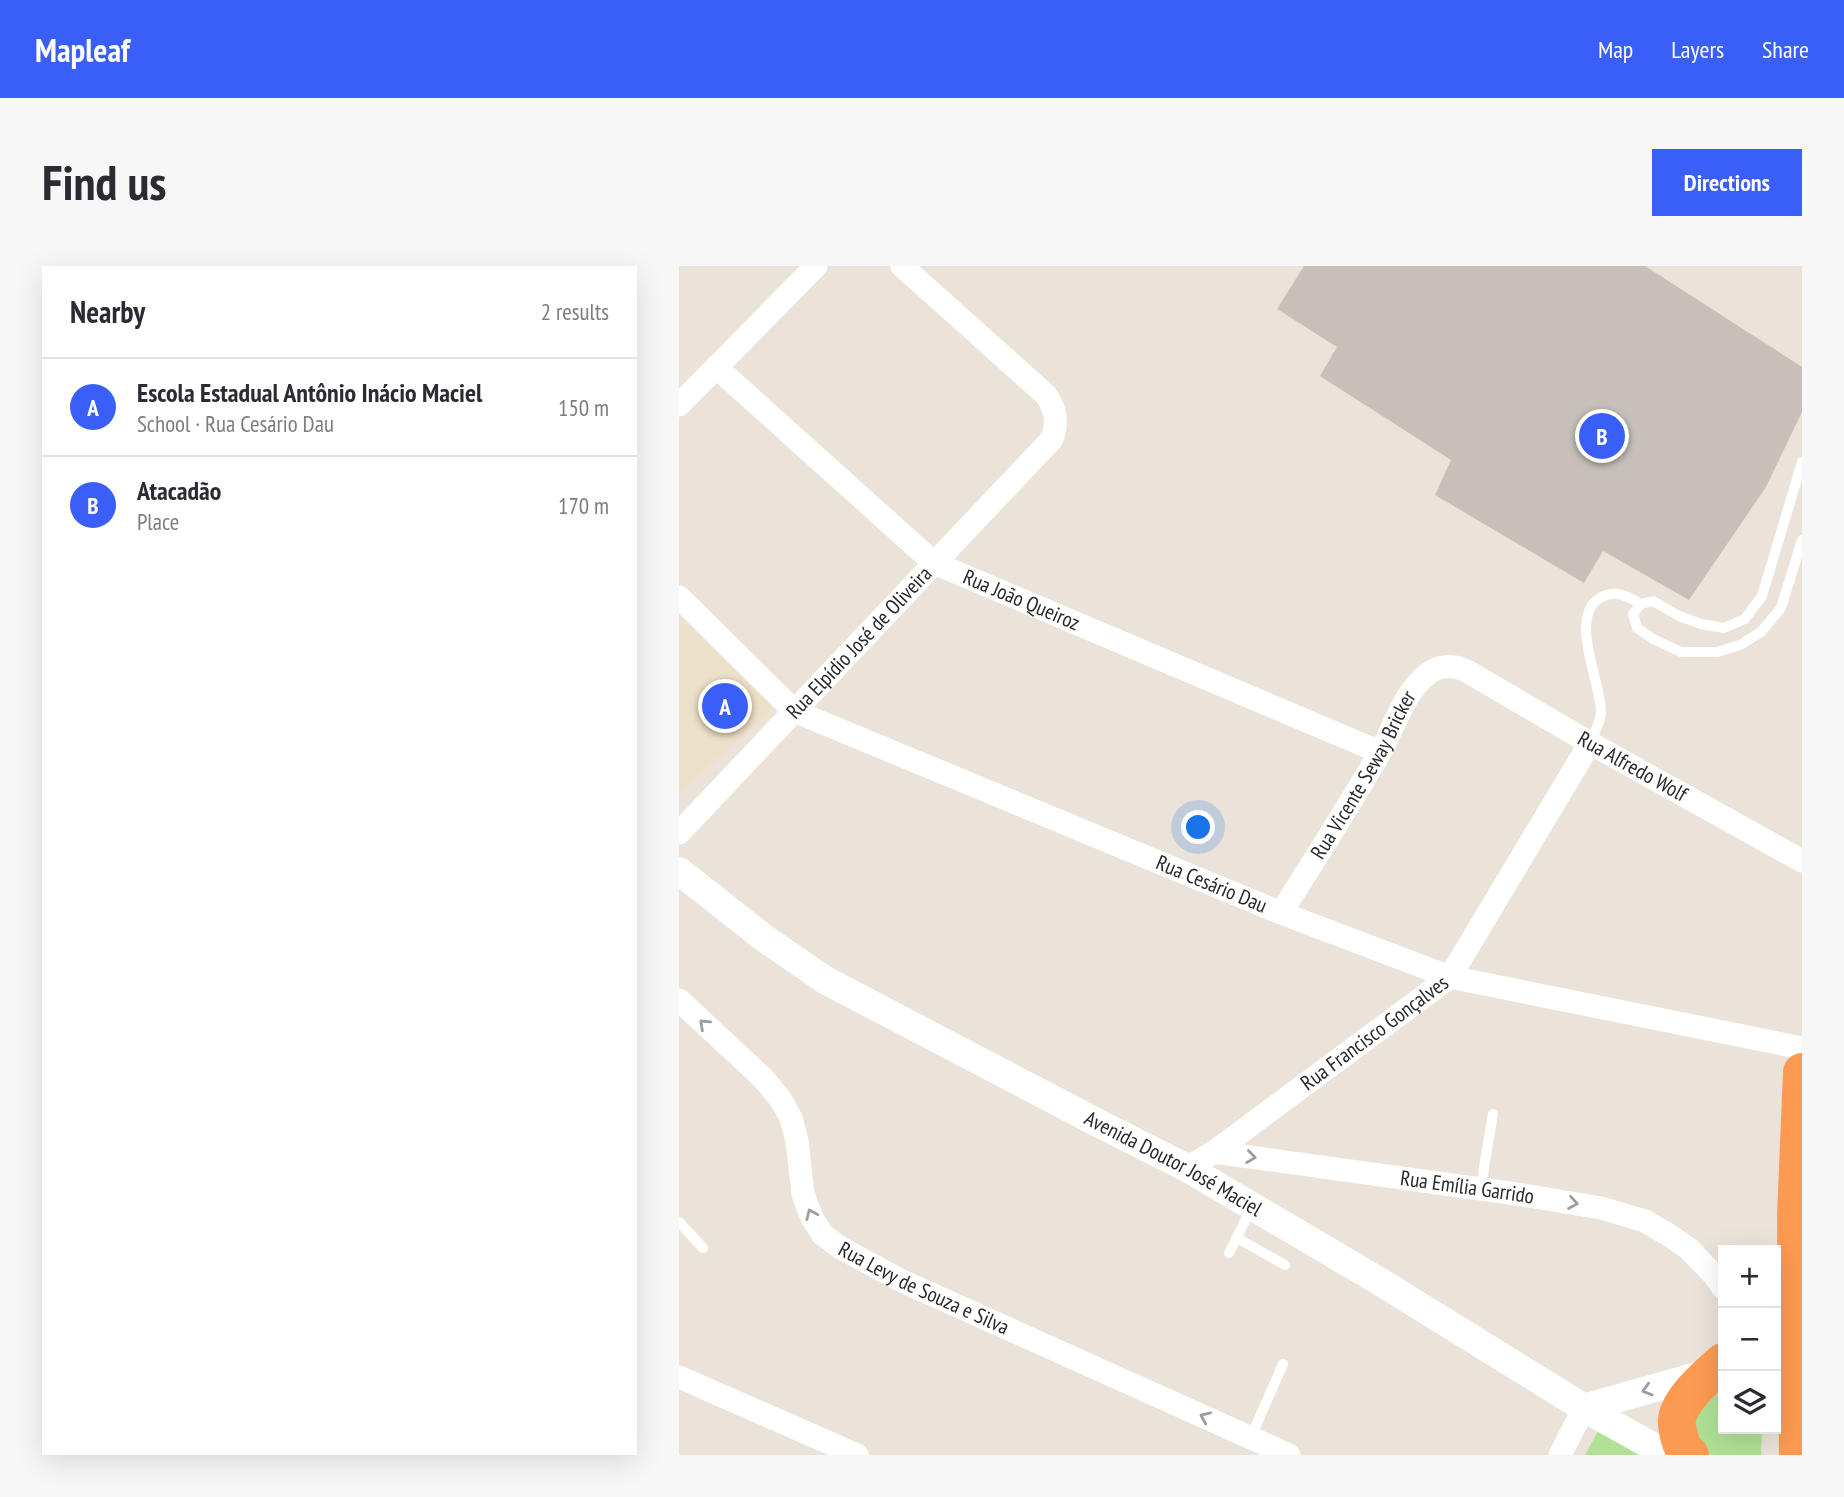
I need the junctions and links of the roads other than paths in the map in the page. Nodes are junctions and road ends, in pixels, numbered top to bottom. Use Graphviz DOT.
graph roads {
  1 [pos="816,266"];
  2 [pos="902,266"];
  3 [pos="716,367"];
  4 [pos="679,405"];
  5 [pos="1802,462"];
  6 [pos="1802,540"];
  7 [pos="934,563"];
  8 [pos="679,597"];
  9 [pos="1641,604"];
  10 [pos="1465,670"];
  11 [pos="794,711"];
  12 [pos="1590,743"];
  13 [pos="1380,752"];
  14 [pos="679,833"];
  15 [pos="1802,861"];
  16 [pos="679,871"];
  17 [pos="1281,913"];
  18 [pos="1450,976"];
  19 [pos="679,1000"];
  20 [pos="1802,1048"];
  21 [pos="1802,1072"];
  22 [pos="1493,1114"];
  23 [pos="1214,1152"];
  24 [pos="1188,1168"];
  25 [pos="1482,1189"];
  26 [pos="1252,1206"];
  27 [pos="1796,1215"];
  28 [pos="679,1222"];
  29 [pos="1237,1238"];
  30 [pos="703,1248"];
  31 [pos="1229,1253"];
  32 [pos="1781,1258"];
  33 [pos="1285,1265"];
  34 [pos="1718,1281"];
  35 [pos="1283,1364"];
  36 [pos="1717,1367"];
  37 [pos="679,1377"];
  38 [pos="1584,1408"];
  39 [pos="1251,1437"];
  40 [pos="857,1455"];
  41 [pos="1289,1455"];
  42 [pos="1560,1455"];
  43 [pos="1668,1455"];
  44 [pos="1690,1455"];
  45 [pos="1798,1455"];
  1 -- 3 [label="street"];
  2 -- 7 [label="street, Rua Elpídio José de Oliveira"];
  3 -- 4 [label="street"];
  3 -- 7 [label="street, Rua João Queiroz"];
  5 -- 9 [label="lane"];
  6 -- 9 [label="lane"];
  7 -- 11 [label="street, Rua Elpídio José de Oliveira"];
  7 -- 13 [label="street, Rua João Queiroz"];
  8 -- 11 [label="street, Rua Cesário Dau"];
  9 -- 12 [label="lane"];
  10 -- 12 [label="street, Rua Alfredo Wolf"];
  10 -- 13 [label="street, Rua Vicente Seway Bricker"];
  11 -- 14 [label="street, Rua Elpídio José de Oliveira"];
  11 -- 17 [label="street, Rua Cesário Dau"];
  12 -- 15 [label="street, Rua Alfredo Wolf"];
  12 -- 18 [label="street, Rua Francisco Gonçalves"];
  13 -- 17 [label="street, Rua Vicente Seway Bricker"];
  16 -- 24 [label="street, Avenida Doutor José Maciel"];
  17 -- 18 [label="street, Rua Cesário Dau"];
  18 -- 20 [label="street, Rua Cesário Dau"];
  18 -- 23 [label="street, Rua Francisco Gonçalves"];
  39 -- 19 [label="street, Rua Levy de Souza e Silva, one-way"];
  21 -- 27 [label="highway"];
  22 -- 25 [label="lane"];
  23 -- 24 [label="street"];
  23 -- 25 [label="street, Rua Emília Garrido, one-way"];
  24 -- 26 [label="street, Avenida Doutor José Maciel"];
  25 -- 34 [label="street, Rua Emília Garrido, one-way"];
  26 -- 29 [label="lane"];
  26 -- 38 [label="street, Avenida Doutor José Maciel"];
  27 -- 32 [label="highway"];
  27 -- 45 [label="highway"];
  28 -- 30 [label="lane"];
  29 -- 31 [label="lane"];
  29 -- 33 [label="lane"];
  35 -- 39 [label="lane"];
  36 -- 38 [label="street, one-way"];
  36 -- 44 [label="highway"];
  37 -- 40 [label="street"];
  38 -- 42 [label="street"];
  38 -- 43 [label="street, Avenida Doutor José Maciel"];
  39 -- 41 [label="street, Rua Levy de Souza e Silva"];
}
